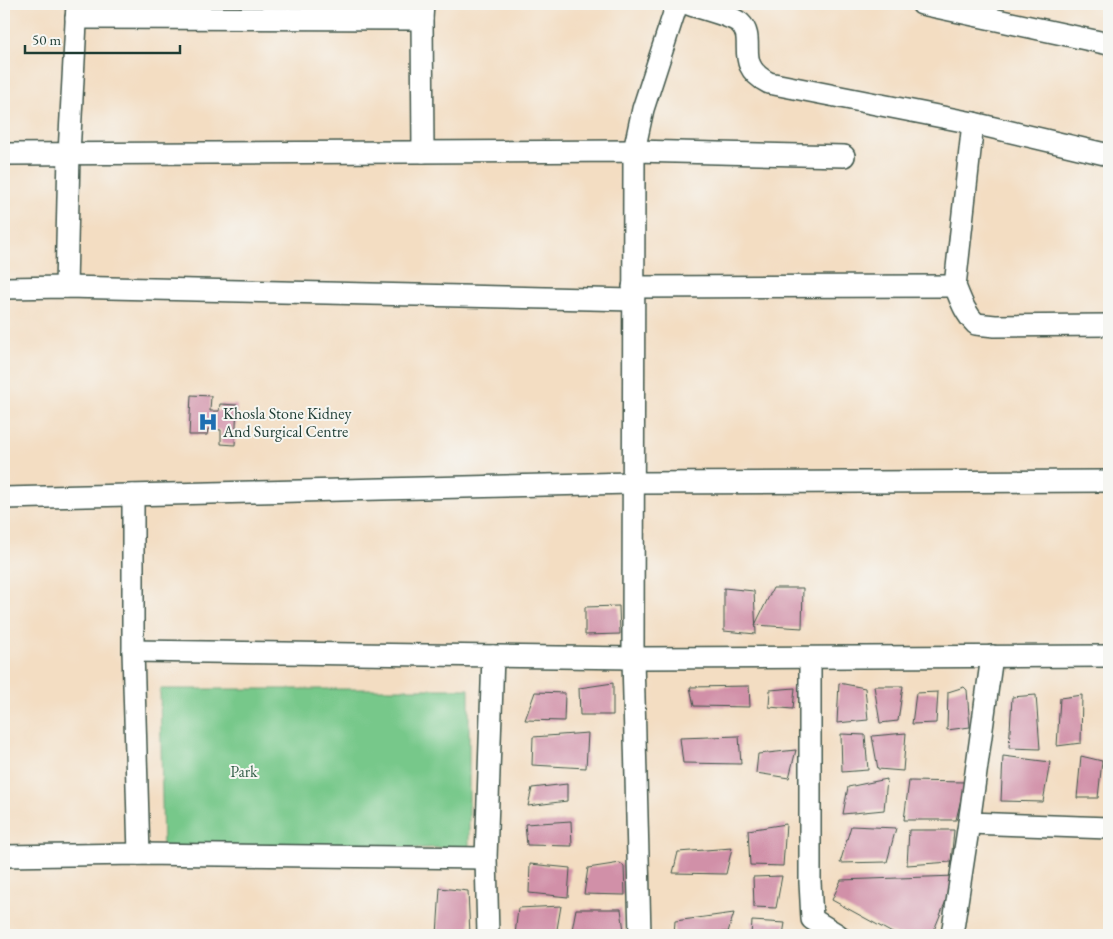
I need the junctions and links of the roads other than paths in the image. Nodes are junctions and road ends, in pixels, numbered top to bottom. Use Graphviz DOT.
graph roads {
  1 [pos="677,4"];
  2 [pos="688,4"];
  3 [pos="922,4"];
  4 [pos="950,7"];
  5 [pos="76,11"];
  6 [pos="252,11"];
  7 [pos="422,11"];
  8 [pos="1109,44"];
  9 [pos="972,123"];
  10 [pos="423,152"];
  11 [pos="634,152"];
  12 [pos="4,154"];
  13 [pos="69,154"];
  14 [pos="1109,155"];
  15 [pos="844,156"];
  16 [pos="955,286"];
  17 [pos="66,287"];
  18 [pos="4,288"];
  19 [pos="633,293"];
  20 [pos="1109,325"];
  21 [pos="1109,481"];
  22 [pos="632,483"];
  23 [pos="133,495"];
  24 [pos="4,498"];
  25 [pos="132,651"];
  26 [pos="493,656"];
  27 [pos="992,656"];
  28 [pos="1109,656"];
  29 [pos="633,658"];
  30 [pos="810,658"];
  31 [pos="970,824"];
  32 [pos="1109,828"];
  33 [pos="139,854"];
  34 [pos="4,856"];
  35 [pos="486,858"];
  36 [pos="811,927"];
  37 [pos="488,935"];
  38 [pos="640,935"];
  39 [pos="838,935"];
  40 [pos="952,935"];
  1 -- 11 [label="street"];
  2 -- 9 [label="street"];
  3 -- 4 [label="street"];
  4 -- 8 [label="street"];
  5 -- 6 [label="street"];
  5 -- 13 [label="street"];
  6 -- 7 [label="street"];
  7 -- 10 [label="street"];
  9 -- 14 [label="street"];
  9 -- 16 [label="street"];
  10 -- 11 [label="street"];
  10 -- 13 [label="street"];
  11 -- 15 [label="street"];
  11 -- 19 [label="street"];
  12 -- 13 [label="street"];
  13 -- 17 [label="street"];
  16 -- 19 [label="street"];
  16 -- 20 [label="street"];
  17 -- 18 [label="street"];
  17 -- 19 [label="street"];
  19 -- 22 [label="street"];
  21 -- 22 [label="street"];
  22 -- 23 [label="street"];
  22 -- 29 [label="street"];
  23 -- 24 [label="street"];
  23 -- 25 [label="street"];
  25 -- 26 [label="street"];
  25 -- 33 [label="street"];
  26 -- 29 [label="street"];
  26 -- 35 [label="street"];
  27 -- 28 [label="street"];
  27 -- 30 [label="street"];
  27 -- 31 [label="street"];
  29 -- 30 [label="street"];
  29 -- 38 [label="street"];
  30 -- 36 [label="street"];
  31 -- 32 [label="street"];
  31 -- 40 [label="street"];
  33 -- 34 [label="street"];
  33 -- 35 [label="street"];
  35 -- 37 [label="street"];
  36 -- 39 [label="street"];
}
